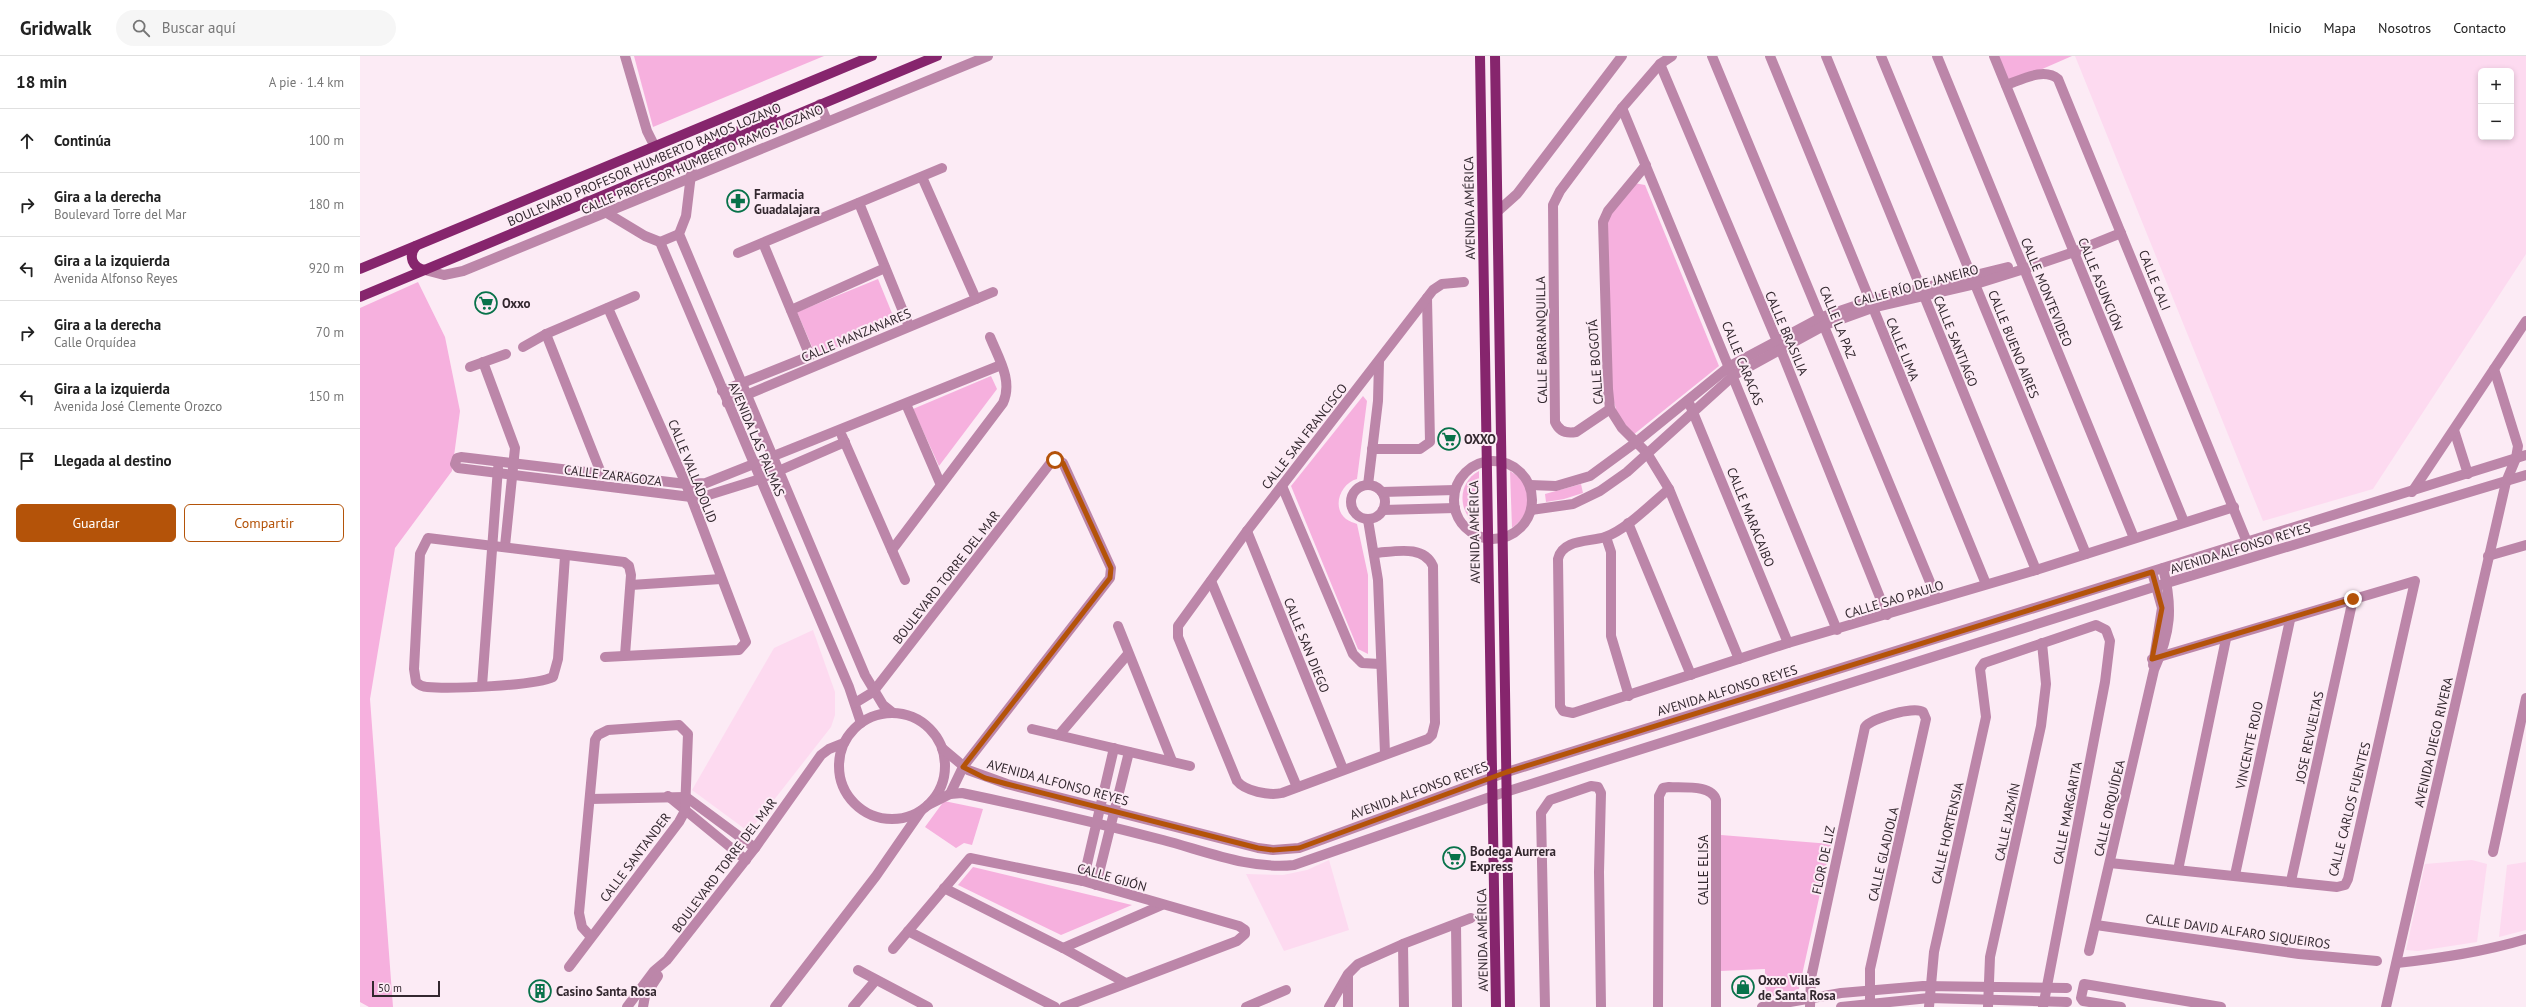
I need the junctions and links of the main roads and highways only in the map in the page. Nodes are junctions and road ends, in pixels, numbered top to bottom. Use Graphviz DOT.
graph roads {
  1 [pos="872,56"];
  2 [pos="937,56"];
  3 [pos="1480,56"];
  4 [pos="1495,56"];
  5 [pos="770,99"];
  6 [pos="704,154"];
  7 [pos="1482,228"];
  8 [pos="1498,228"];
  9 [pos="416,246"];
  10 [pos="360,269"];
  11 [pos="425,270"];
  12 [pos="360,297"];
  13 [pos="1496,1007"];
  14 [pos="1510,1007"];
  1 -- 5 [label="main road, BOULEVARD PROFESOR HUMBERTO RAMOS LOZANO"];
  2 -- 6 [label="main road, BOULEVARD PROFESOR HUMBERTO RAMOS LOZANO"];
  3 -- 7 [label="main road, AVENIDA AMÉRICA"];
  4 -- 8 [label="main road, AVENIDA AMÉRICA"];
  5 -- 6 [label="main road"];
  5 -- 9 [label="main road, BOULEVARD PROFESOR HUMBERTO RAMOS LOZANO"];
  6 -- 11 [label="main road, BOULEVARD PROFESOR HUMBERTO RAMOS LOZANO"];
  7 -- 8 [label="main road"];
  7 -- 13 [label="main road, AVENIDA AMÉRICA"];
  8 -- 14 [label="main road, AVENIDA AMÉRICA"];
  9 -- 10 [label="main road, BOULEVARD PROFESOR HUMBERTO RAMOS LOZANO"];
  9 -- 11 [label="main road"];
  11 -- 12 [label="main road, BOULEVARD PROFESOR HUMBERTO RAMOS LOZANO"];
}
